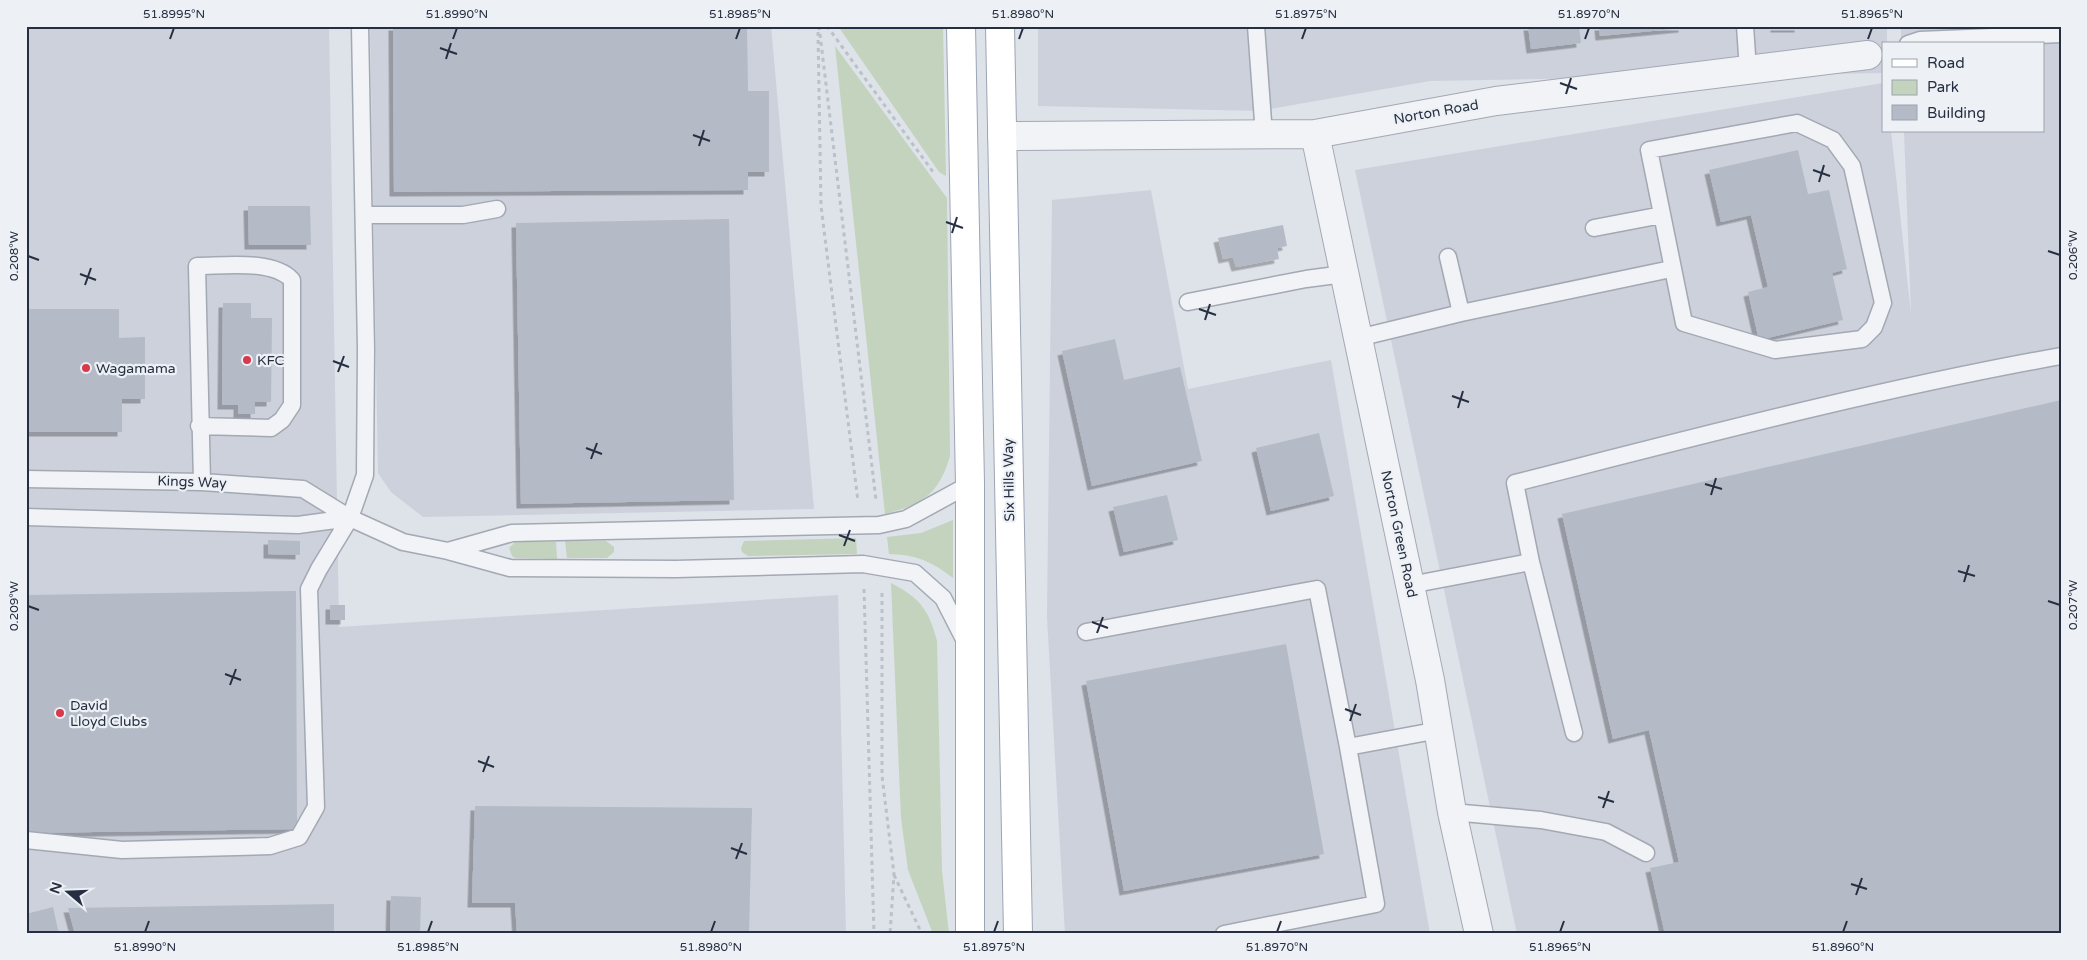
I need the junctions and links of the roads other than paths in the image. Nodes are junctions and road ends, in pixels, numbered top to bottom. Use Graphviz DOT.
graph roads {
  1 [pos="360,26"];
  2 [pos="961,26"];
  3 [pos="1000,26"];
  4 [pos="1256,26"];
  5 [pos="1745,26"];
  6 [pos="2061,34"];
  7 [pos="1914,42"];
  8 [pos="1876,53"];
  9 [pos="1748,70"];
  10 [pos="1315,134"];
  11 [pos="1264,135"];
  12 [pos="1002,136"];
  13 [pos="497,209"];
  14 [pos="364,214"];
  15 [pos="1662,215"];
  16 [pos="1594,228"];
  17 [pos="1448,257"];
  18 [pos="1671,269"];
  19 [pos="1344,274"];
  20 [pos="1188,302"];
  21 [pos="1461,313"];
  22 [pos="1358,338"];
  23 [pos="2061,356"];
  24 [pos="199,426"];
  25 [pos="26,479"];
  26 [pos="202,482"];
  27 [pos="970,484"];
  28 [pos="26,517"];
  29 [pos="350,518"];
  30 [pos="448,551"];
  31 [pos="1531,562"];
  32 [pos="1410,585"];
  33 [pos="1086,632"];
  34 [pos="970,651"];
  35 [pos="1438,730"];
  36 [pos="1574,733"];
  37 [pos="1348,747"];
  38 [pos="1452,812"];
  39 [pos="26,840"];
  40 [pos="1646,853"];
  41 [pos="970,934"];
  42 [pos="1018,934"];
  43 [pos="1224,934"];
  44 [pos="1479,934"];
  1 -- 14 [label="lane"];
  2 -- 27 [label="main road"];
  3 -- 12 [label="main road, Six Hills Way"];
  4 -- 11 [label="lane"];
  5 -- 9 [label="lane"];
  6 -- 7 [label="lane"];
  8 -- 9 [label="street, Norton Road"];
  9 -- 10 [label="street, Norton Road"];
  10 -- 11 [label="street, Norton Road"];
  10 -- 19 [label="street, Norton Green Road"];
  11 -- 12 [label="street, Norton Road"];
  12 -- 42 [label="main road, Six Hills Way"];
  13 -- 14 [label="lane"];
  14 -- 29 [label="lane"];
  15 -- 16 [label="lane"];
  15 -- 18 [label="lane"];
  15 -- 18 [label="lane"];
  17 -- 21 [label="lane"];
  18 -- 21 [label="lane"];
  19 -- 20 [label="lane"];
  19 -- 22 [label="street, Norton Green Road"];
  21 -- 22 [label="lane"];
  22 -- 32 [label="street, Norton Green Road"];
  23 -- 31 [label="lane"];
  24 -- 24 [label="lane"];
  24 -- 26 [label="lane"];
  25 -- 26 [label="lane, Kings Way"];
  26 -- 29 [label="lane, Kings Way"];
  27 -- 30 [label="lane"];
  27 -- 34 [label="main road"];
  28 -- 29 [label="lane"];
  29 -- 30 [label="lane, Kings Way"];
  29 -- 39 [label="lane"];
  30 -- 34 [label="lane, Kings Way"];
  31 -- 32 [label="lane"];
  31 -- 36 [label="lane"];
  32 -- 35 [label="street, Norton Green Road"];
  33 -- 37 [label="lane"];
  34 -- 41 [label="main road"];
  35 -- 37 [label="lane"];
  35 -- 38 [label="street, Norton Green Road"];
  37 -- 43 [label="lane"];
  38 -- 40 [label="lane"];
  38 -- 44 [label="street, Norton Green Road"];
}
